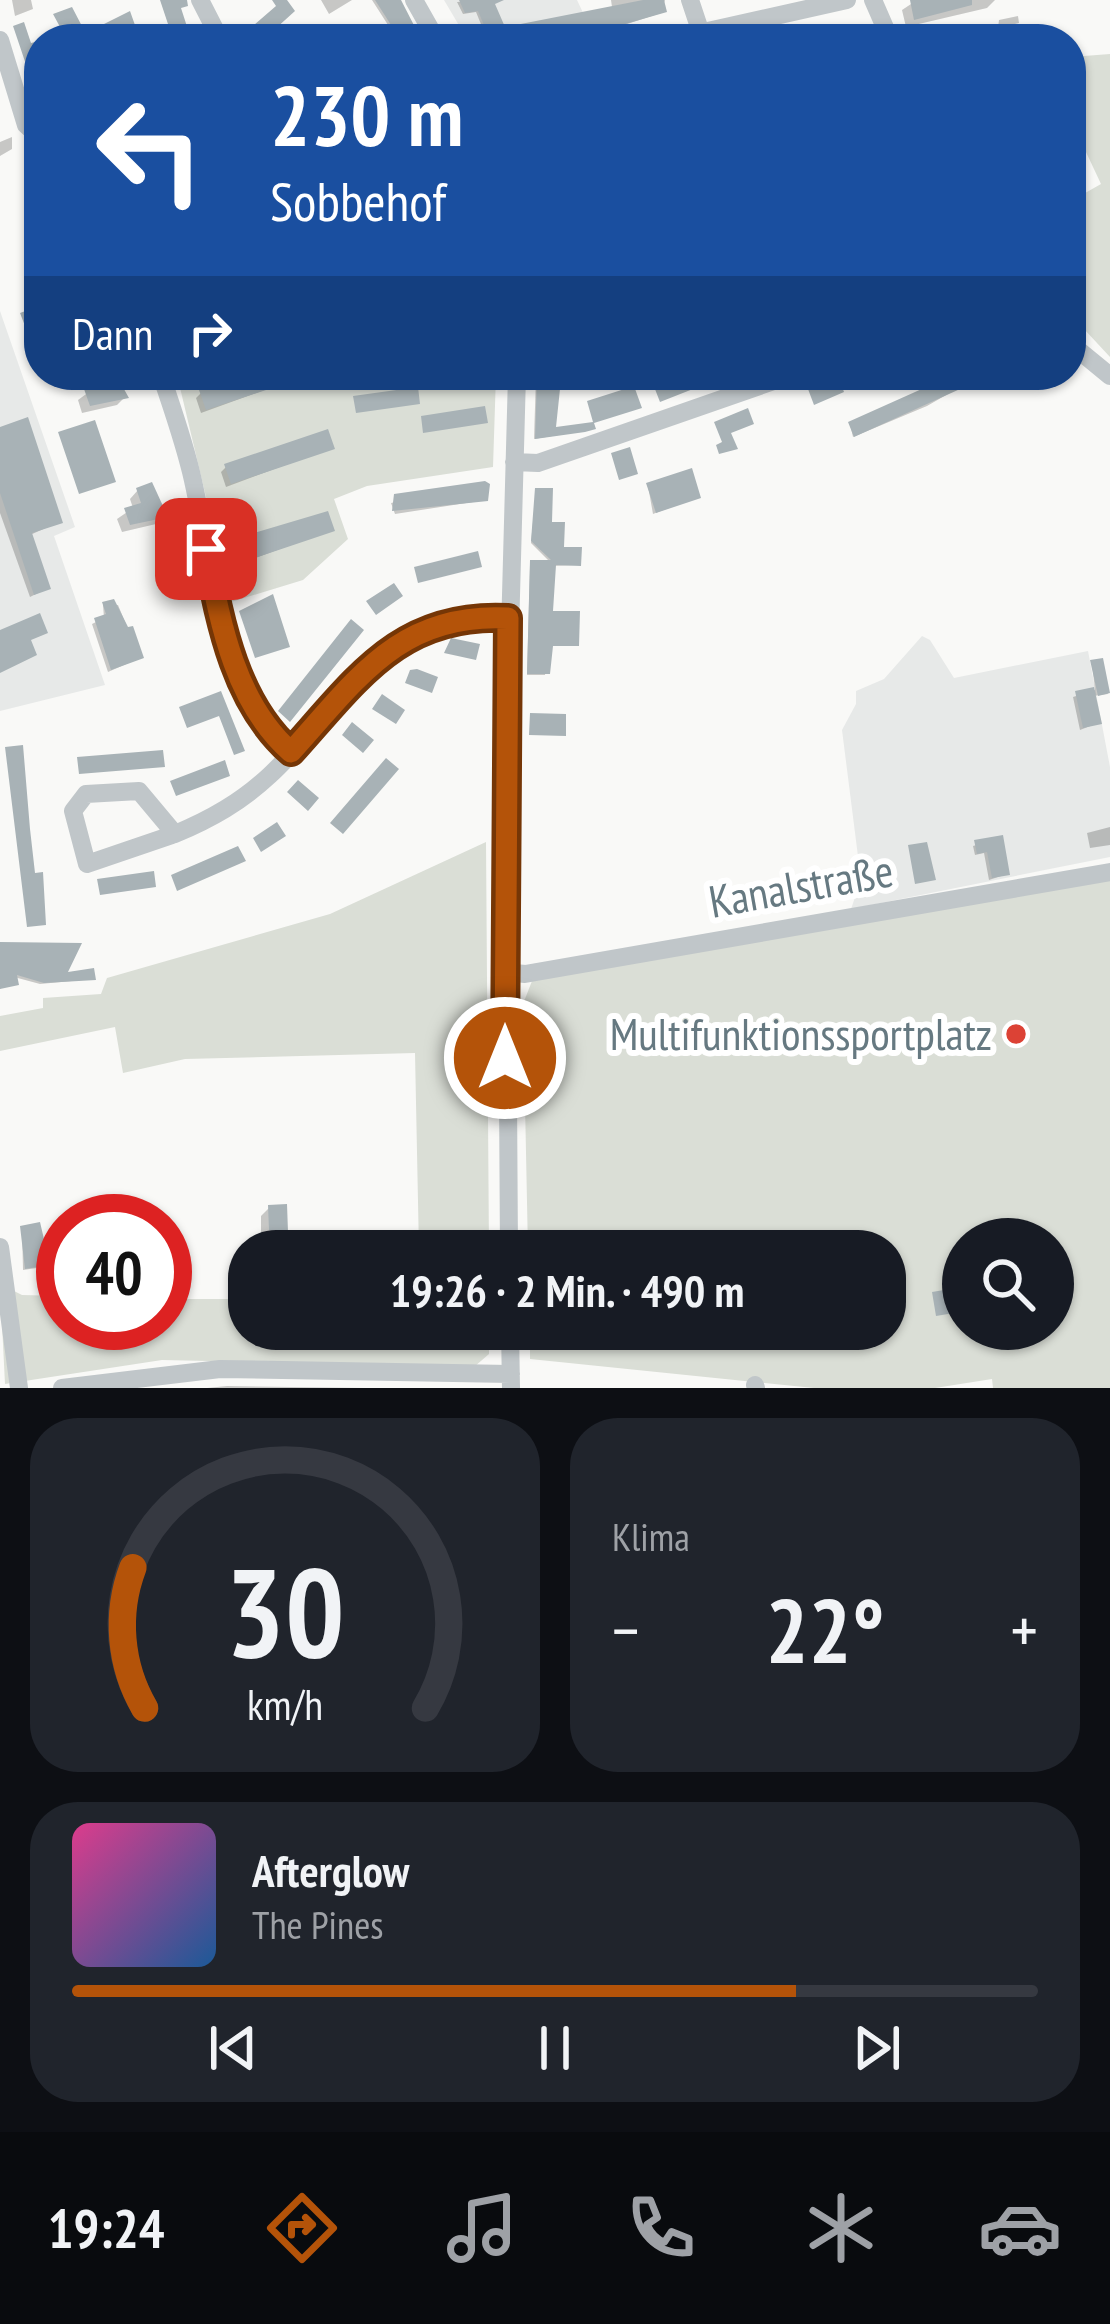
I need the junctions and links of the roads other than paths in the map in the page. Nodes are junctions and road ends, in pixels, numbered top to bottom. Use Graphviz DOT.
graph roads {
  1 [pos="847,0"];
  2 [pos="740,24"];
  3 [pos="0,40"];
  4 [pos="4,72"];
  5 [pos="24,119"];
  6 [pos="1086,356"];
  7 [pos="1110,376"];
  8 [pos="166,390"];
  9 [pos="517,390"];
  10 [pos="743,390"];
  11 [pos="514,463"];
  12 [pos="508,618"];
  13 [pos="291,752"];
  14 [pos="175,834"];
  15 [pos="1110,872"];
  16 [pos="506,972"];
  17 [pos="508,1230"];
  18 [pos="0,1247"];
  19 [pos="511,1350"];
  20 [pos="511,1381"];
  21 [pos="19,1388"];
  22 [pos="62,1388"];
  1 -- 2 [label="street"];
  3 -- 4 [label="street"];
  4 -- 5 [label="street"];
  6 -- 7 [label="street"];
  8 -- 13 [label="street"];
  9 -- 11 [label="street"];
  10 -- 11 [label="street"];
  11 -- 12 [label="street"];
  12 -- 13 [label="street"];
  12 -- 16 [label="street"];
  13 -- 14 [label="street"];
  14 -- 14 [label="street"];
  15 -- 16 [label="street, Kanalstraße"];
  16 -- 17 [label="street"];
  18 -- 21 [label="street"];
  19 -- 20 [label="street"];
  20 -- 22 [label="street"];
}
